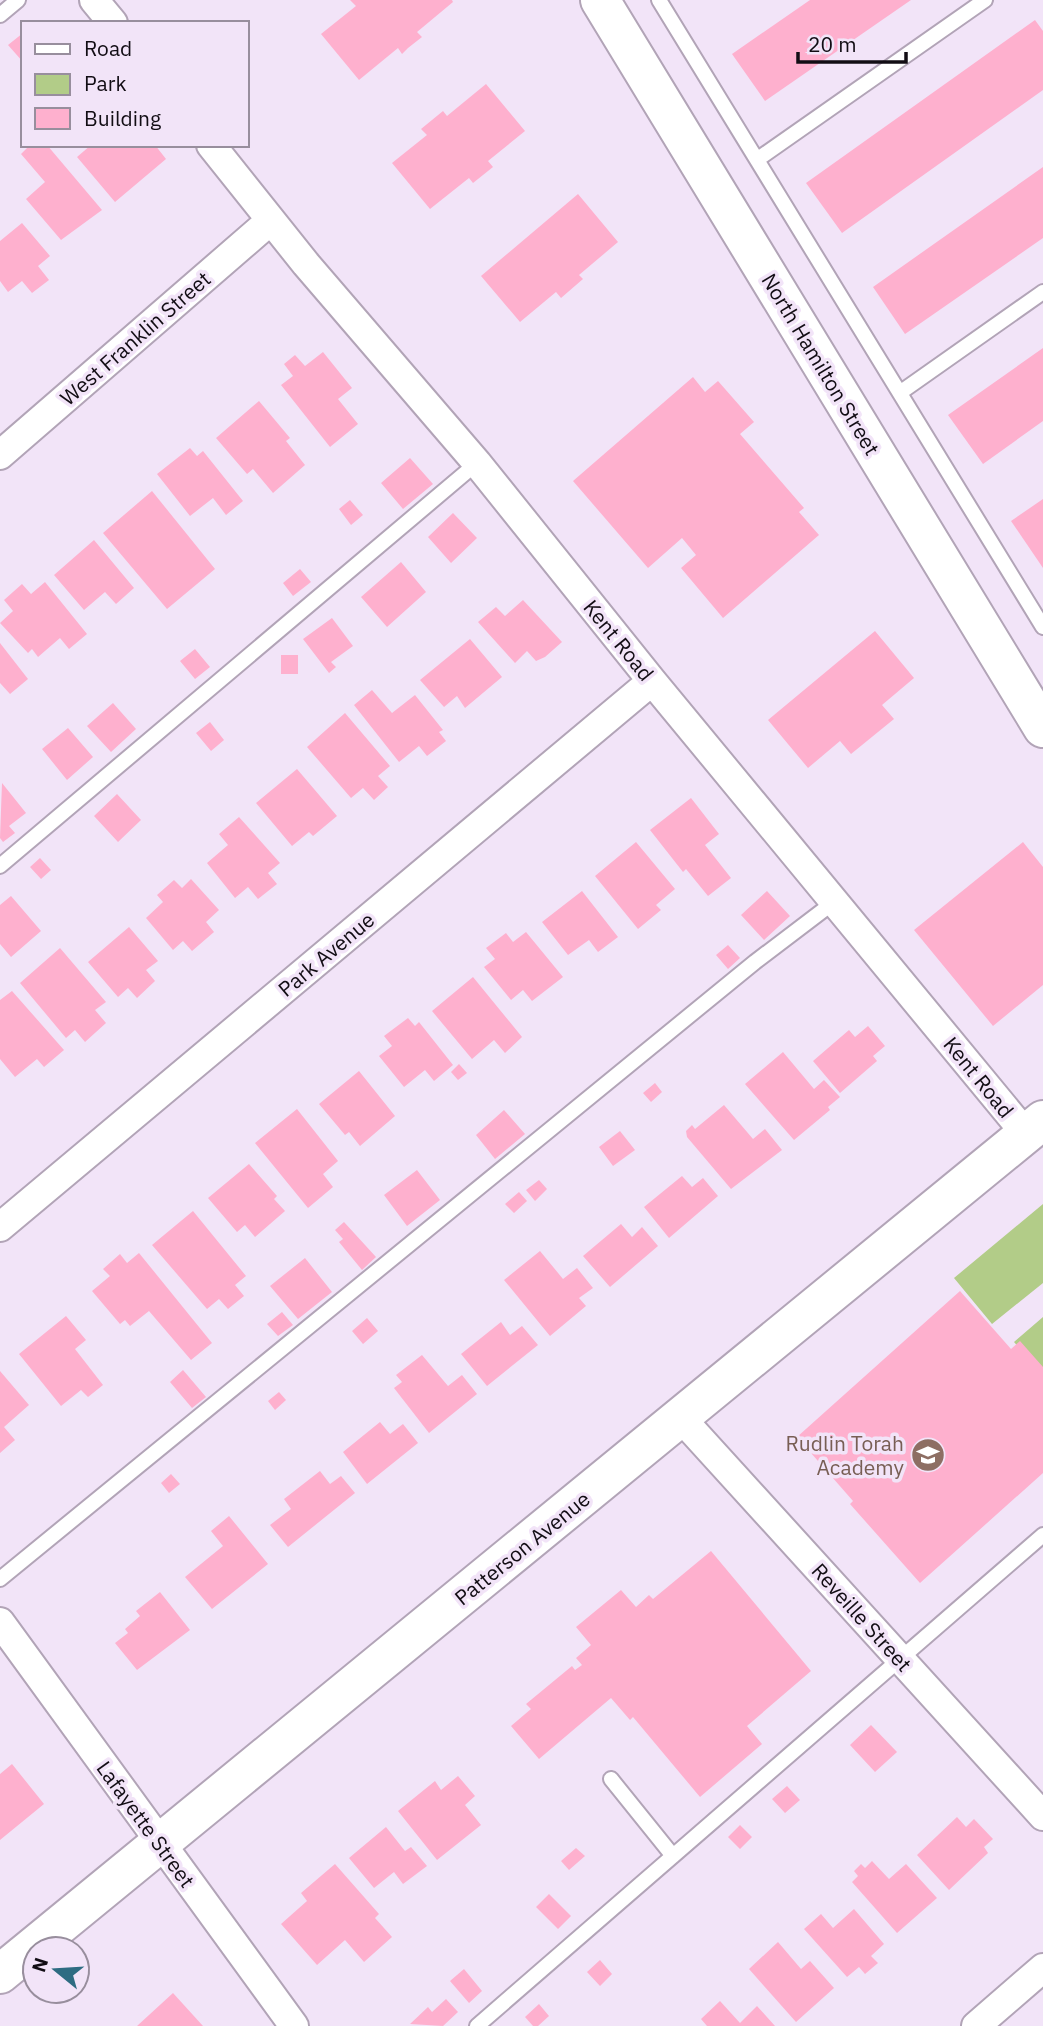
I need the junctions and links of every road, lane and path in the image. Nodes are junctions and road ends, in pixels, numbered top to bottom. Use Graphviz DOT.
graph roads {
  1 [pos="18,0"];
  2 [pos="94,0"];
  3 [pos="600,0"];
  4 [pos="659,0"];
  5 [pos="985,0"];
  6 [pos="0,15"];
  7 [pos="111,21"];
  8 [pos="213,147"];
  9 [pos="758,159"];
  10 [pos="270,221"];
  11 [pos="1043,292"];
  12 [pos="901,392"];
  13 [pos="0,455"];
  14 [pos="477,463"];
  15 [pos="1043,626"];
  16 [pos="652,681"];
  17 [pos="1043,728"];
  18 [pos="0,866"];
  19 [pos="834,902"];
  20 [pos="1035,1127"];
  21 [pos="0,1227"];
  22 [pos="681,1418"];
  23 [pos="1043,1535"];
  24 [pos="0,1579"];
  25 [pos="0,1622"];
  26 [pos="901,1660"];
  27 [pos="611,1779"];
  28 [pos="1043,1816"];
  29 [pos="160,1845"];
  30 [pos="673,1856"];
  31 [pos="1043,1968"];
  32 [pos="0,1974"];
  33 [pos="294,2026"];
  34 [pos="477,2026"];
  35 [pos="976,2026"];
  1 -- 6 [label="lane"];
  2 -- 7 [label="street"];
  3 -- 17 [label="main road, North Hamilton Street"];
  4 -- 9 [label="lane"];
  5 -- 9 [label="lane"];
  8 -- 10 [label="street, Kent Road"];
  9 -- 12 [label="lane"];
  10 -- 13 [label="street, West Franklin Street"];
  10 -- 14 [label="street, Kent Road"];
  11 -- 12 [label="lane"];
  12 -- 15 [label="lane"];
  14 -- 16 [label="street, Kent Road"];
  14 -- 18 [label="lane"];
  16 -- 19 [label="street, Kent Road"];
  16 -- 21 [label="street, Park Avenue"];
  19 -- 20 [label="street, Kent Road"];
  19 -- 24 [label="lane"];
  20 -- 22 [label="main road, Patterson Avenue"];
  22 -- 26 [label="street, Reveille Street"];
  22 -- 29 [label="main road, Patterson Avenue"];
  23 -- 26 [label="lane"];
  25 -- 29 [label="street, Lafayette Street"];
  26 -- 28 [label="street, Reveille Street"];
  26 -- 30 [label="lane"];
  27 -- 30 [label="lane"];
  29 -- 32 [label="main road, Patterson Avenue"];
  29 -- 33 [label="street, Lafayette Street"];
  30 -- 34 [label="lane"];
  31 -- 35 [label="street"];
}
